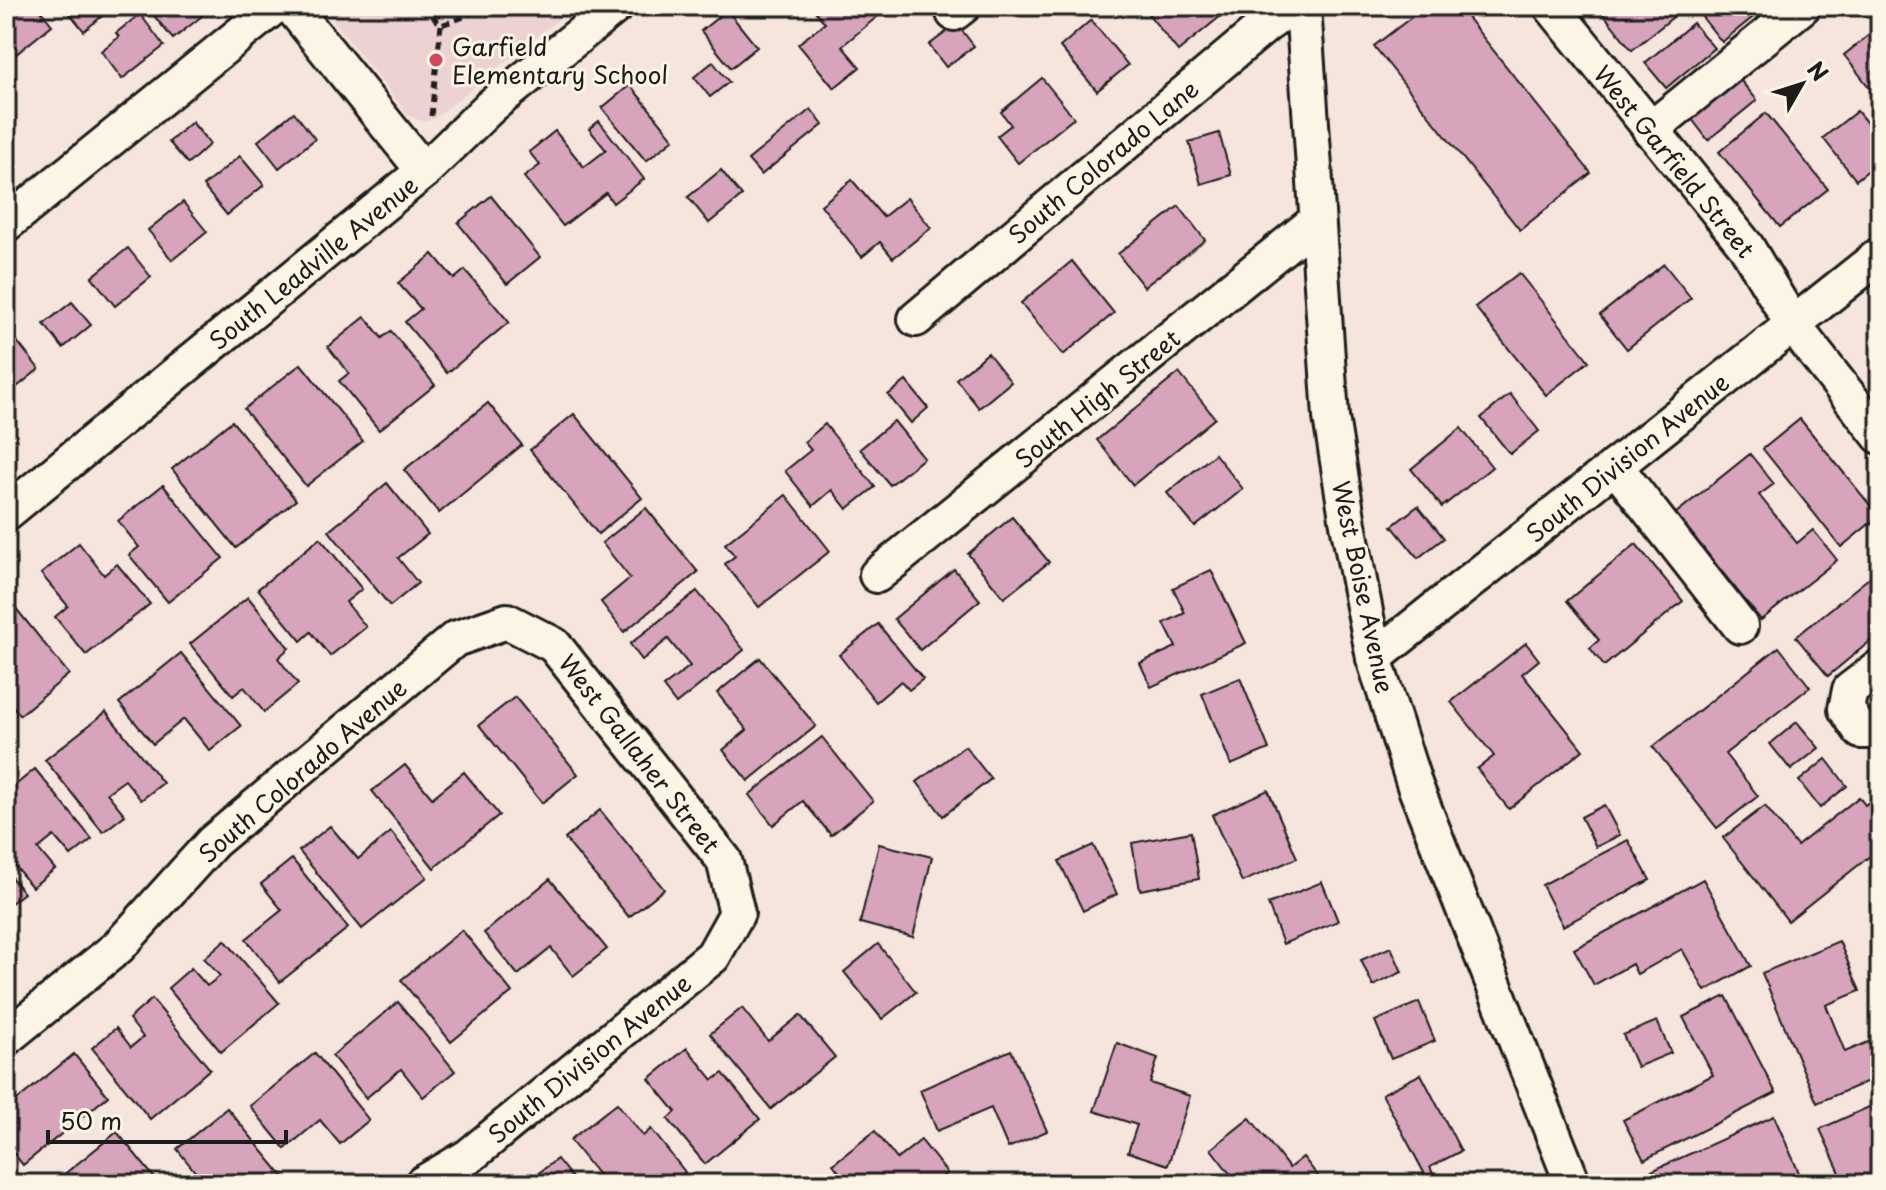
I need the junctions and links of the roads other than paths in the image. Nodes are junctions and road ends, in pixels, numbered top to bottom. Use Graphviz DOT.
graph roads {
  1 [pos="275,6"];
  2 [pos="291,6"];
  3 [pos="616,6"];
  4 [pos="1293,6"];
  5 [pos="1303,6"];
  6 [pos="1551,6"];
  7 [pos="1803,6"];
  8 [pos="1650,130"];
  9 [pos="424,171"];
  10 [pos="1316,221"];
  11 [pos="6,224"];
  12 [pos="1880,255"];
  13 [pos="916,319"];
  14 [pos="1793,325"];
  15 [pos="1880,436"];
  16 [pos="1615,466"];
  17 [pos="6,513"];
  18 [pos="877,575"];
  19 [pos="507,621"];
  20 [pos="1740,626"];
  21 [pos="1374,658"];
  22 [pos="1880,667"];
  23 [pos="1880,731"];
  24 [pos="737,913"];
  25 [pos="6,1038"];
  26 [pos="422,1184"];
  27 [pos="1573,1184"];
  1 -- 11 [label="street"];
  2 -- 9 [label="street"];
  3 -- 9 [label="street, South Leadville Avenue"];
  4 -- 13 [label="street, South Colorado Lane"];
  5 -- 10 [label="street, West Boise Avenue"];
  6 -- 8 [label="street, West Garfield Street"];
  7 -- 8 [label="street"];
  8 -- 14 [label="street, West Garfield Street"];
  9 -- 17 [label="street, South Leadville Avenue"];
  10 -- 18 [label="street, South High Street"];
  10 -- 21 [label="street, West Boise Avenue"];
  12 -- 14 [label="street, South Division Avenue"];
  14 -- 15 [label="street, West Garfield Street"];
  14 -- 16 [label="street, South Division Avenue"];
  16 -- 20 [label="street"];
  16 -- 21 [label="street, South Division Avenue"];
  19 -- 24 [label="street, West Gallaher Street"];
  19 -- 25 [label="street, South Colorado Avenue"];
  21 -- 27 [label="street, West Boise Avenue"];
  22 -- 23 [label="street"];
  24 -- 26 [label="street, South Division Avenue"];
}
